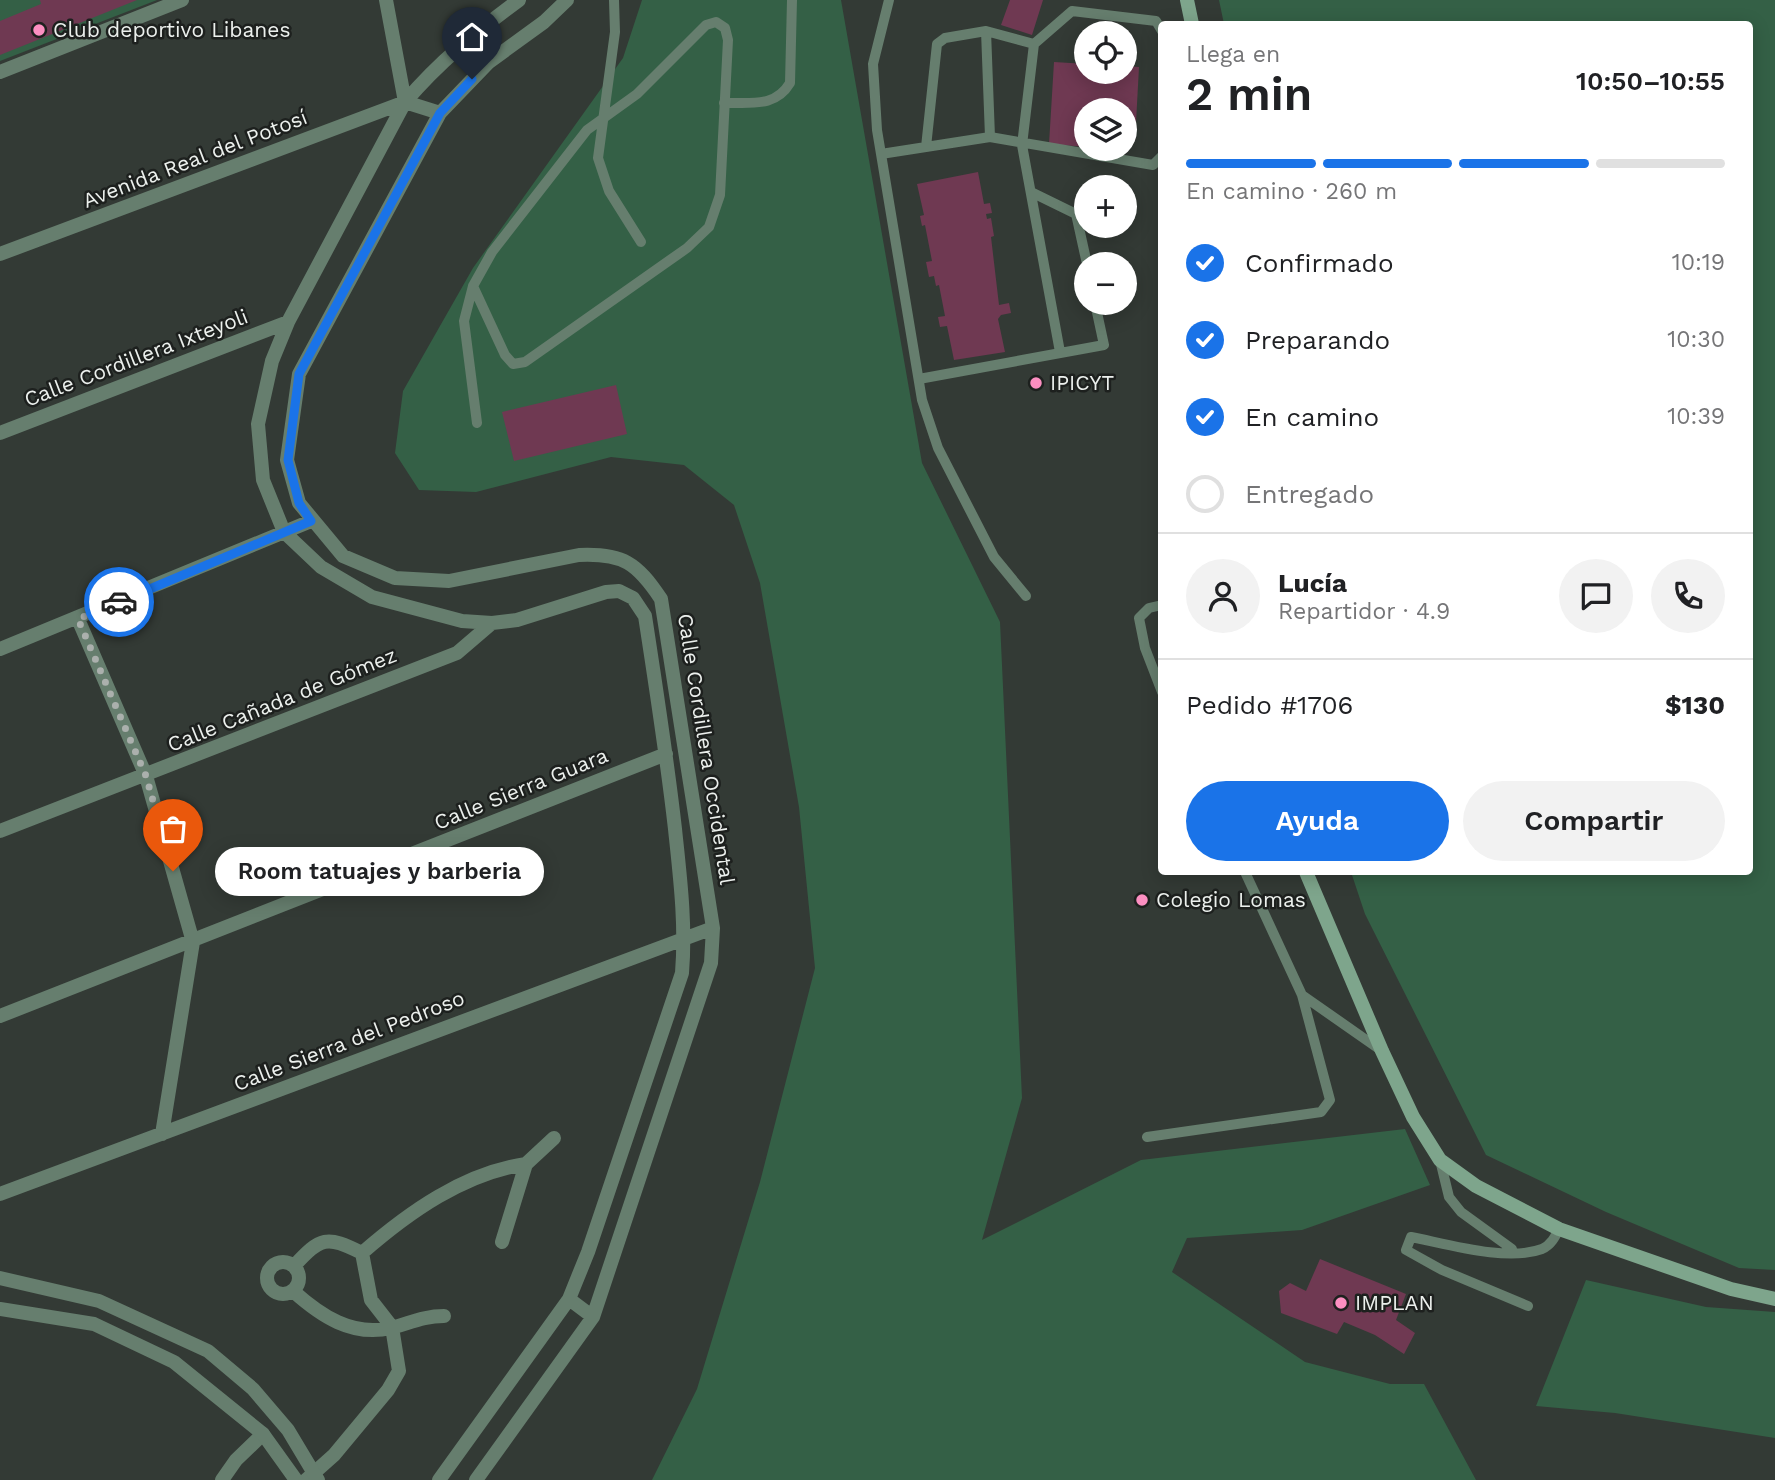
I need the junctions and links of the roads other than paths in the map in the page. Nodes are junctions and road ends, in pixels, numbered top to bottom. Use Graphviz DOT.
graph roads {
  1 [pos="182,0"];
  2 [pos="386,0"];
  3 [pos="519,0"];
  4 [pos="567,0"];
  5 [pos="614,0"];
  6 [pos="792,0"];
  7 [pos="889,0"];
  8 [pos="1187,0"];
  9 [pos="1191,21"];
  10 [pos="1158,24"];
  11 [pos="986,31"];
  12 [pos="1034,44"];
  13 [pos="0,72"];
  14 [pos="405,102"];
  15 [pos="724,103"];
  16 [pos="440,113"];
  17 [pos="603,118"];
  18 [pos="990,137"];
  19 [pos="1022,145"];
  20 [pos="926,147"];
  21 [pos="881,154"];
  22 [pos="1158,160"];
  23 [pos="1031,192"];
  24 [pos="641,243"];
  25 [pos="1084,252"];
  26 [pos="0,254"];
  27 [pos="473,286"];
  28 [pos="1098,315"];
  29 [pos="288,321"];
  30 [pos="1060,352"];
  31 [pos="919,379"];
  32 [pos="477,423"];
  33 [pos="0,433"];
  34 [pos="311,521"];
  35 [pos="284,532"];
  36 [pos="1026,596"];
  37 [pos="1158,606"];
  38 [pos="78,619"];
  39 [pos="492,624"];
  40 [pos="0,649"];
  41 [pos="1158,682"];
  42 [pos="666,754"];
  43 [pos="146,776"];
  44 [pos="0,831"];
  45 [pos="1246,875"];
  46 [pos="1307,875"];
  47 [pos="713,928"];
  48 [pos="685,937"];
  49 [pos="192,942"];
  50 [pos="1302,995"];
  51 [pos="0,1016"];
  52 [pos="1382,1051"];
  53 [pos="162,1135"];
  54 [pos="1147,1137"];
  55 [pos="554,1138"];
  56 [pos="1440,1160"];
  57 [pos="526,1164"];
  58 [pos="0,1194"];
  59 [pos="1559,1229"];
  60 [pos="502,1242"];
  61 [pos="362,1253"];
  62 [pos="1519,1253"];
  63 [pos="294,1266"];
  64 [pos="0,1278"];
  65 [pos="293,1291"];
  66 [pos="569,1299"];
  67 [pos="1775,1300"];
  68 [pos="1528,1306"];
  69 [pos="0,1309"];
  70 [pos="444,1316"];
  71 [pos="593,1317"];
  72 [pos="392,1327"];
  73 [pos="263,1434"];
  74 [pos="313,1477"];
  75 [pos="222,1480"];
  76 [pos="296,1480"];
  77 [pos="439,1480"];
  78 [pos="476,1480"];
  1 -- 13 [label="street"];
  2 -- 14 [label="street"];
  3 -- 14 [label="street, Calle Cordillera Occidental"];
  4 -- 16 [label="street, Calle Cordillera Occidental"];
  5 -- 17 [label="lane"];
  6 -- 15 [label="lane"];
  7 -- 21 [label="lane"];
  8 -- 9 [label="main road"];
  10 -- 12 [label="lane"];
  11 -- 12 [label="lane"];
  11 -- 18 [label="lane"];
  11 -- 20 [label="lane"];
  12 -- 19 [label="lane"];
  14 -- 16 [label="street"];
  14 -- 26 [label="street, Avenida Real del Potosí"];
  14 -- 29 [label="street, Calle Cordillera Occidental"];
  15 -- 17 [label="lane"];
  15 -- 27 [label="lane"];
  16 -- 34 [label="street, Calle Cordillera Occidental"];
  17 -- 24 [label="lane"];
  17 -- 27 [label="lane"];
  18 -- 19 [label="lane"];
  18 -- 20 [label="lane"];
  19 -- 22 [label="lane"];
  19 -- 23 [label="lane"];
  20 -- 21 [label="lane"];
  21 -- 31 [label="lane"];
  23 -- 25 [label="lane"];
  23 -- 30 [label="lane"];
  27 -- 32 [label="lane"];
  28 -- 30 [label="lane"];
  29 -- 33 [label="street, Calle Cordillera Ixteyoli"];
  29 -- 35 [label="street, Calle Cordillera Occidental"];
  30 -- 31 [label="lane"];
  31 -- 36 [label="lane"];
  34 -- 35 [label="street"];
  34 -- 47 [label="street, Calle Cordillera Occidental"];
  35 -- 38 [label="street"];
  35 -- 39 [label="street, Calle Cordillera Occidental"];
  37 -- 41 [label="lane"];
  38 -- 40 [label="street"];
  38 -- 43 [label="street"];
  39 -- 42 [label="street, Calle Cordillera Occidental"];
  39 -- 43 [label="street, Calle Cañada de Gómez"];
  42 -- 48 [label="street, Calle Cordillera Occidental"];
  42 -- 49 [label="street, Calle Sierra Guara"];
  43 -- 44 [label="street, Calle Cañada de Gómez"];
  43 -- 49 [label="street"];
  45 -- 50 [label="lane"];
  46 -- 52 [label="main road"];
  47 -- 48 [label="street, Calle Sierra del Pedroso"];
  47 -- 71 [label="street, Calle Cordillera Occidental"];
  48 -- 53 [label="street, Calle Sierra del Pedroso"];
  48 -- 66 [label="street, Calle Cordillera Occidental"];
  49 -- 51 [label="street, Calle Sierra Guara"];
  49 -- 53 [label="street"];
  50 -- 52 [label="lane"];
  50 -- 54 [label="lane"];
  52 -- 56 [label="main road"];
  53 -- 58 [label="street, Calle Sierra del Pedroso"];
  55 -- 57 [label="street"];
  56 -- 59 [label="main road"];
  56 -- 62 [label="lane"];
  57 -- 60 [label="street"];
  57 -- 61 [label="street"];
  59 -- 62 [label="lane"];
  59 -- 67 [label="main road"];
  61 -- 63 [label="street"];
  61 -- 72 [label="street"];
  62 -- 68 [label="lane"];
  63 -- 65 [label="street"];
  63 -- 65 [label="street"];
  64 -- 74 [label="street"];
  65 -- 72 [label="street"];
  66 -- 71 [label="street"];
  66 -- 77 [label="street, Calle Cordillera Occidental"];
  69 -- 73 [label="street"];
  70 -- 72 [label="street"];
  71 -- 78 [label="street, Calle Cordillera Occidental"];
  72 -- 74 [label="street"];
  73 -- 75 [label="street"];
  73 -- 76 [label="street"];
}
